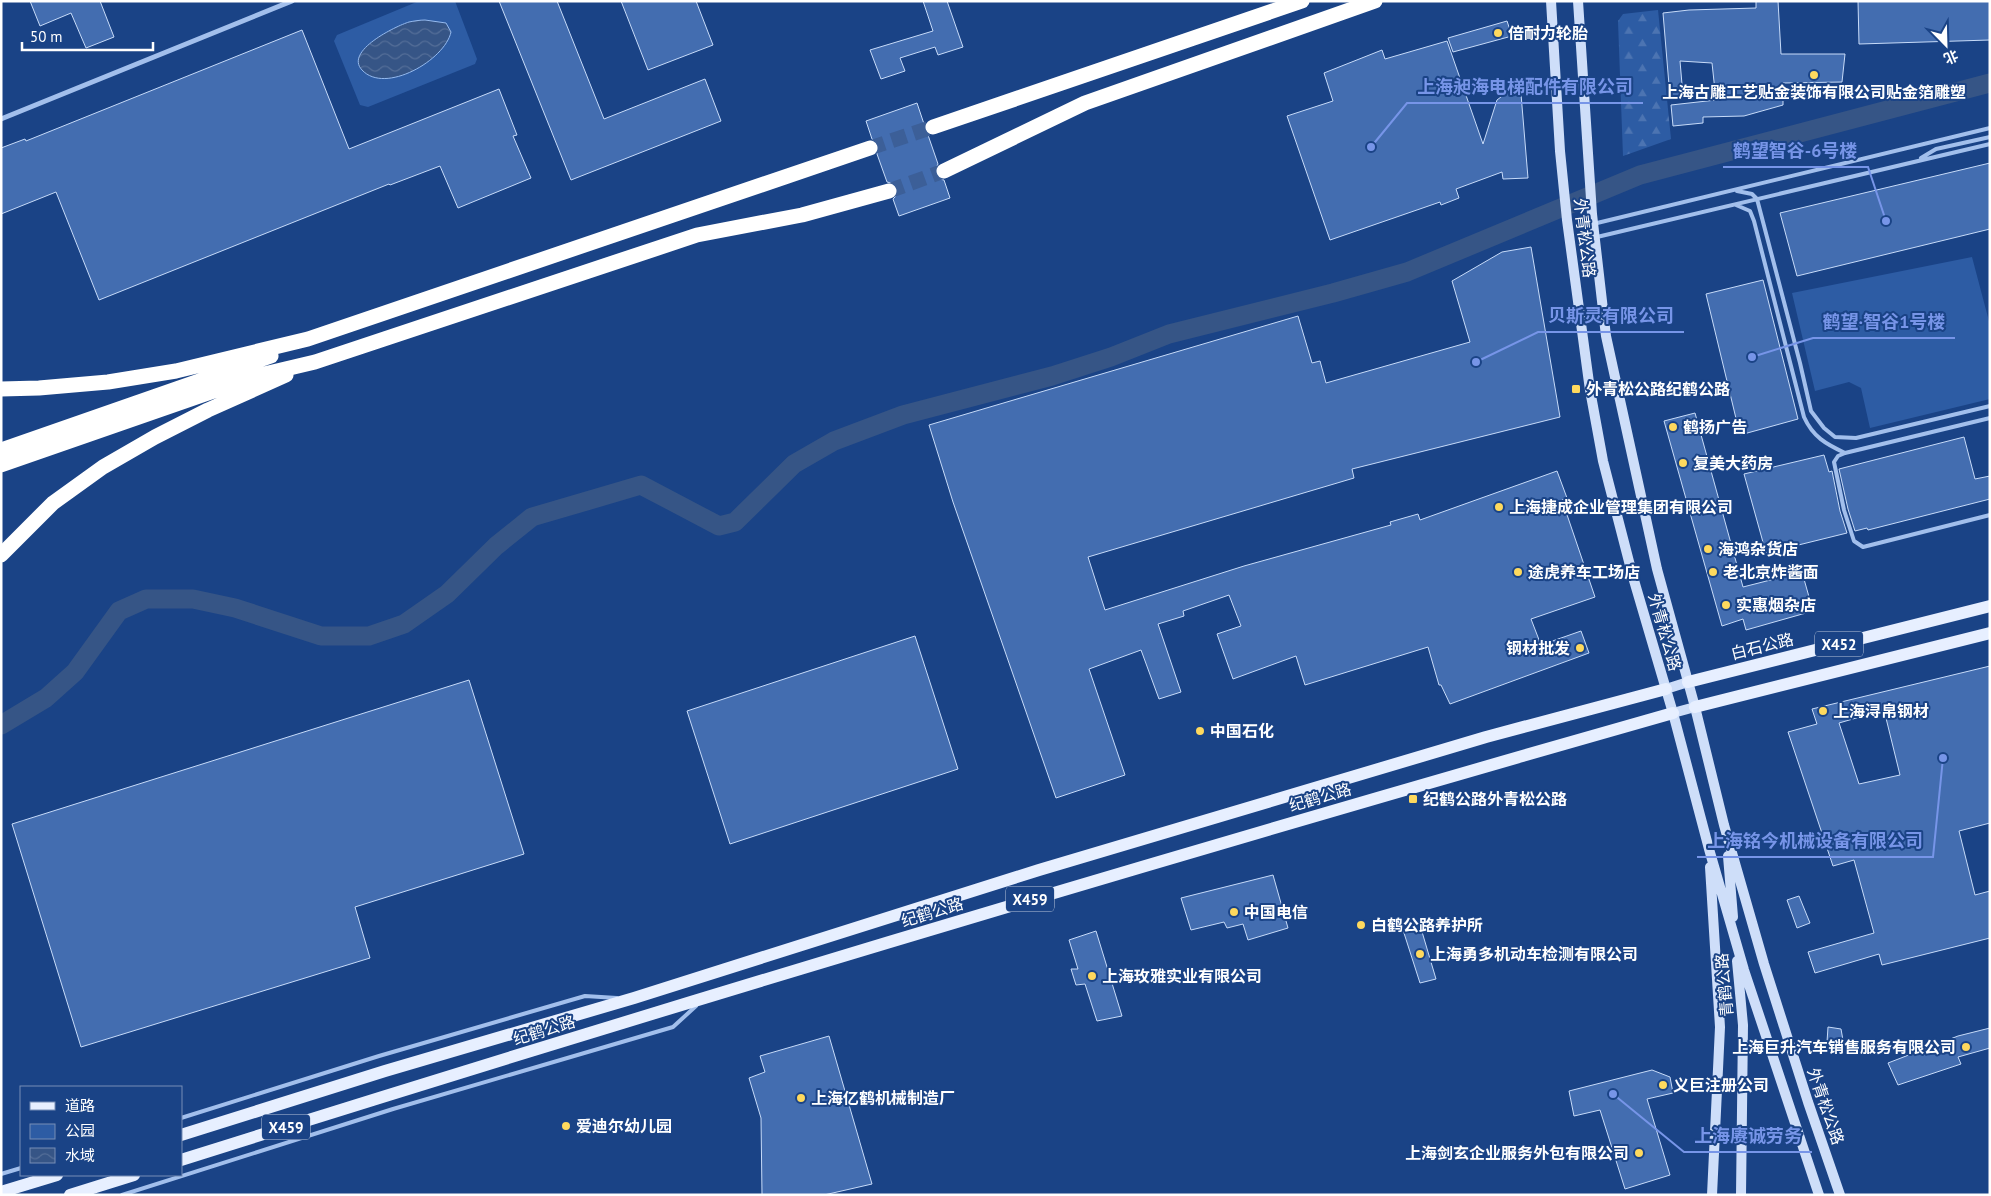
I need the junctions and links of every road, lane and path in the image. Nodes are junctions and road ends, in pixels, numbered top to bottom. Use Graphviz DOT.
graph roads {
  1 [pos="292,1"];
  2 [pos="1302,1"];
  3 [pos="1375,1"];
  4 [pos="1551,1"];
  5 [pos="1578,1"];
  6 [pos="1,119"];
  7 [pos="933,127"];
  8 [pos="1990,128"];
  9 [pos="1990,137"];
  10 [pos="1990,144"];
  11 [pos="870,148"];
  12 [pos="1917,160"];
  13 [pos="944,171"];
  14 [pos="889,191"];
  15 [pos="1737,191"];
  16 [pos="1757,199"];
  17 [pos="1736,205"];
  18 [pos="1592,219"];
  19 [pos="1594,238"];
  20 [pos="308,339"];
  21 [pos="315,362"];
  22 [pos="1,389"];
  23 [pos="1989,406"];
  24 [pos="1990,418"];
  25 [pos="1845,453"];
  26 [pos="4,456"];
  27 [pos="1990,515"];
  28 [pos="1,555"];
  29 [pos="1990,606"];
  30 [pos="1990,633"];
  31 [pos="1688,682"];
  32 [pos="1666,689"];
  33 [pos="1695,707"];
  34 [pos="1673,713"];
  35 [pos="1726,834"];
  36 [pos="1709,849"];
  37 [pos="1735,939"];
  38 [pos="634,998"];
  39 [pos="703,1000"];
  40 [pos="182,1118"];
  41 [pos="182,1135"];
  42 [pos="182,1160"];
  43 [pos="20,1168"];
  44 [pos="1,1174"];
  45 [pos="53,1176"];
  46 [pos="131,1176"];
  47 [pos="182,1176"];
  48 [pos="182,1176"];
  49 [pos="1,1192"];
  50 [pos="70,1195"];
  51 [pos="122,1195"];
  52 [pos="1712,1195"];
  53 [pos="1741,1195"];
  54 [pos="1819,1195"];
  55 [pos="1840,1195"];
  1 -- 6 [label="street"];
  2 -- 7 [label="highway"];
  3 -- 13 [label="highway"];
  4 -- 32 [label="main road, 外青松公路"];
  5 -- 18 [label="main road, 外青松公路"];
  8 -- 15 [label="lane"];
  9 -- 12 [label="lane"];
  10 -- 12 [label="lane"];
  11 -- 20 [label="highway"];
  12 -- 16 [label="lane"];
  14 -- 21 [label="highway"];
  15 -- 16 [label="lane"];
  15 -- 18 [label="lane"];
  16 -- 17 [label="lane"];
  16 -- 23 [label="lane"];
  17 -- 19 [label="lane"];
  17 -- 25 [label="lane"];
  18 -- 19 [label="main road, 外青松公路"];
  19 -- 31 [label="main road, 外青松公路"];
  20 -- 22 [label="highway"];
  20 -- 26 [label="highway"];
  21 -- 26 [label="highway"];
  21 -- 28 [label="highway"];
  24 -- 25 [label="lane"];
  25 -- 27 [label="lane"];
  29 -- 31 [label="main road, 白石公路 / X452"];
  30 -- 33 [label="main road, X452"];
  31 -- 32 [label="main road, 纪鹤公路 / X459"];
  31 -- 33 [label="main road, 外青松公路"];
  32 -- 34 [label="main road, 外青松公路"];
  32 -- 38 [label="main road, 纪鹤公路 / X459"];
  33 -- 34 [label="main road, 纪鹤公路 / X459"];
  33 -- 35 [label="main road, 外青松公路"];
  34 -- 36 [label="main road, 外青松公路"];
  34 -- 39 [label="main road, 纪鹤公路 / X459"];
  35 -- 37 [label="main road, 青鹤公路"];
  35 -- 55 [label="main road, 外青松公路"];
  36 -- 37 [label="main road, 外青松公路"];
  36 -- 52 [label="main road, 青鹤公路"];
  37 -- 53 [label="main road, 青鹤公路"];
  37 -- 54 [label="main road, 外青松公路"];
  38 -- 40 [label="lane"];
  38 -- 41 [label="main road, 纪鹤公路 / X459"];
  39 -- 42 [label="main road, 纪鹤公路 / X459"];
  39 -- 47 [label="lane"];
  43 -- 44 [label="lane"];
  45 -- 49 [label="main road"];
  46 -- 50 [label="main road"];
  48 -- 51 [label="lane"];
}
